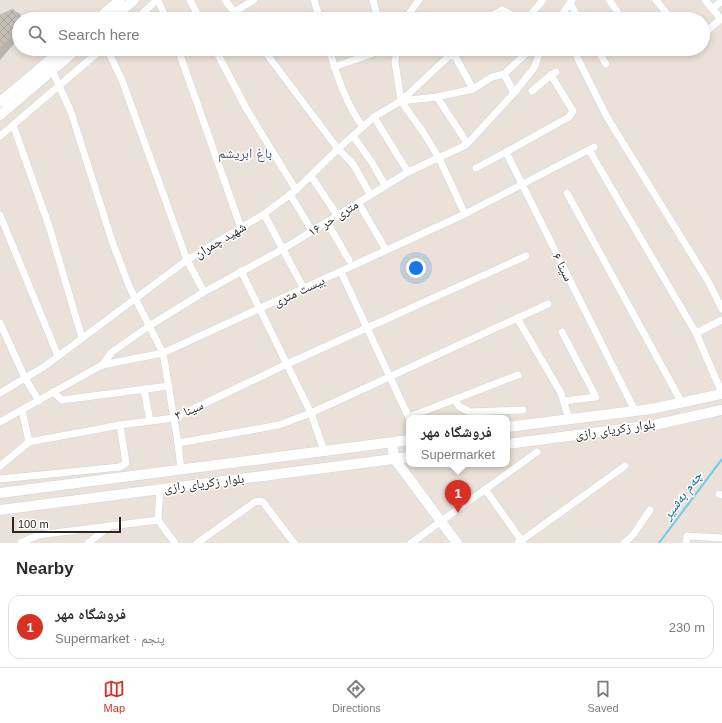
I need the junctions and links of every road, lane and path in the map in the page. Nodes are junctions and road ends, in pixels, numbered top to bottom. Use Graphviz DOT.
graph roads {
  1 [pos="120,0"];
  2 [pos="134,0"];
  3 [pos="158,0"];
  4 [pos="190,0"];
  5 [pos="225,0"];
  6 [pos="254,0"];
  7 [pos="314,0"];
  8 [pos="373,0"];
  9 [pos="419,0"];
  10 [pos="543,0"];
  11 [pos="609,0"];
  12 [pos="656,0"];
  13 [pos="705,0"];
  14 [pos="722,1"];
  15 [pos="571,2"];
  16 [pos="712,9"];
  17 [pos="617,11"];
  18 [pos="106,12"];
  19 [pos="120,12"];
  20 [pos="144,12"];
  21 [pos="163,12"];
  22 [pos="196,12"];
  23 [pos="234,12"];
  24 [pos="318,12"];
  25 [pos="376,12"];
  26 [pos="410,12"];
  27 [pos="533,12"];
  28 [pos="564,12"];
  29 [pos="576,12"];
  30 [pos="665,12"];
  31 [pos="710,28"];
  32 [pos="55,56"];
  33 [pos="69,56"];
  34 [pos="94,56"];
  35 [pos="110,56"];
  36 [pos="180,56"];
  37 [pos="220,56"];
  38 [pos="268,56"];
  39 [pos="330,56"];
  40 [pos="366,56"];
  41 [pos="391,56"];
  42 [pos="396,56"];
  43 [pos="449,56"];
  44 [pos="455,56"];
  45 [pos="525,56"];
  46 [pos="536,56"];
  47 [pos="538,56"];
  48 [pos="577,56"];
  49 [pos="601,56"];
  50 [pos="537,60"];
  51 [pos="395,62"];
  52 [pos="606,64"];
  53 [pos="334,67"];
  54 [pos="52,70"];
  55 [pos="504,74"];
  56 [pos="59,86"];
  57 [pos="473,89"];
  58 [pos="532,91"];
  59 [pos="514,93"];
  60 [pos="437,97"];
  61 [pos="401,101"];
  62 [pos="0,102"];
  63 [pos="0,115"];
  64 [pos="374,117"];
  65 [pos="13,125"];
  66 [pos="363,127"];
  67 [pos="0,136"];
  68 [pos="353,136"];
  69 [pos="467,143"];
  70 [pos="338,149"];
  71 [pos="506,152"];
  72 [pos="439,158"];
  73 [pos="476,168"];
  74 [pos="408,172"];
  75 [pos="311,176"];
  76 [pos="385,185"];
  77 [pos="522,185"];
  78 [pos="293,192"];
  79 [pos="567,193"];
  80 [pos="370,194"];
  81 [pos="358,202"];
  82 [pos="264,214"];
  83 [pos="466,214"];
  84 [pos="0,215"];
  85 [pos="337,215"];
  86 [pos="327,222"];
  87 [pos="241,228"];
  88 [pos="312,231"];
  89 [pos="283,249"];
  90 [pos="386,250"];
  91 [pos="526,256"];
  92 [pos="187,260"];
  93 [pos="349,260"];
  94 [pos="241,271"];
  95 [pos="341,272"];
  96 [pos="304,289"];
  97 [pos="204,292"];
  98 [pos="135,298"];
  99 [pos="548,304"];
  100 [pos="261,309"];
  101 [pos="722,309"];
  102 [pos="517,318"];
  103 [pos="722,320"];
  104 [pos="0,323"];
  105 [pos="149,326"];
  106 [pos="367,328"];
  107 [pos="562,332"];
  108 [pos="696,333"];
  109 [pos="82,338"];
  110 [pos="163,353"];
  111 [pos="58,356"];
  112 [pos="287,364"];
  113 [pos="102,365"];
  114 [pos="518,375"];
  115 [pos="390,376"];
  116 [pos="25,378"];
  117 [pos="169,386"];
  118 [pos="144,389"];
  119 [pos="53,392"];
  120 [pos="0,393"];
  121 [pos="722,394"];
  122 [pos="454,400"];
  123 [pos="39,401"];
  124 [pos="564,401"];
  125 [pos="682,403"];
  126 [pos="22,410"];
  127 [pos="523,410"];
  128 [pos="722,410"];
  129 [pos="635,411"];
  130 [pos="311,413"];
  131 [pos="408,415"];
  132 [pos="416,415"];
  133 [pos="174,418"];
  134 [pos="569,419"];
  135 [pos="150,421"];
  136 [pos="0,422"];
  137 [pos="120,425"];
  138 [pos="510,427"];
  139 [pos="406,441"];
  140 [pos="29,442"];
  141 [pos="178,443"];
  142 [pos="392,443"];
  143 [pos="510,444"];
  144 [pos="324,451"];
  145 [pos="537,452"];
  146 [pos="406,456"];
  147 [pos="394,458"];
  148 [pos="0,466"];
  149 [pos="625,466"];
  150 [pos="109,468"];
  151 [pos="181,470"];
  152 [pos="0,479"];
  153 [pos="110,479"];
  154 [pos="160,489"];
  155 [pos="485,489"];
  156 [pos="0,493"];
  157 [pos="0,510"];
  158 [pos="650,510"];
  159 [pos="158,520"];
  160 [pos="441,521"];
  161 [pos="110,526"];
  162 [pos="722,538"];
  163 [pos="521,542"];
  164 [pos="21,543"];
  165 [pos="88,543"];
  166 [pos="175,543"];
  167 [pos="197,543"];
  168 [pos="294,543"];
  169 [pos="411,543"];
  170 [pos="457,543"];
  171 [pos="624,543"];
  172 [pos="686,543"];
  1 -- 18 [label="main road"];
  2 -- 19 [label="main road"];
  3 -- 20 [label="street"];
  3 -- 21 [label="street"];
  4 -- 22 [label="street"];
  5 -- 23 [label="street"];
  6 -- 23 [label="street"];
  7 -- 24 [label="street"];
  8 -- 25 [label="street"];
  9 -- 26 [label="street"];
  10 -- 27 [label="street"];
  11 -- 17 [label="street"];
  12 -- 30 [label="street"];
  13 -- 16 [label="street"];
  14 -- 16 [label="street"];
  15 -- 28 [label="street"];
  15 -- 29 [label="street"];
  16 -- 31 [label="street"];
  32 -- 62 [label="main road"];
  33 -- 54 [label="main road"];
  34 -- 56 [label="street"];
  35 -- 92 [label="street"];
  36 -- 87 [label="street"];
  37 -- 78 [label="street"];
  38 -- 70 [label="street"];
  39 -- 53 [label="street"];
  40 -- 53 [label="street"];
  41 -- 51 [label="street"];
  42 -- 51 [label="street"];
  43 -- 61 [label="street"];
  44 -- 57 [label="street"];
  45 -- 55 [label="street"];
  46 -- 50 [label="street"];
  47 -- 50 [label="street, ۱۶ متری حر"];
  48 -- 101 [label="street"];
  49 -- 52 [label="street"];
  50 -- 59 [label="street, ۱۶ متری حر"];
  51 -- 61 [label="street"];
  53 -- 66 [label="street"];
  54 -- 56 [label="street"];
  54 -- 63 [label="main road"];
  55 -- 57 [label="street"];
  55 -- 59 [label="street"];
  56 -- 65 [label="street"];
  56 -- 98 [label="street"];
  57 -- 60 [label="street"];
  58 -- 71 [label="street"];
  59 -- 69 [label="street, ۱۶ متری حر"];
  60 -- 61 [label="street"];
  60 -- 69 [label="street"];
  61 -- 64 [label="street, شهید چمران"];
  61 -- 72 [label="street"];
  64 -- 66 [label="street, شهید چمران"];
  64 -- 74 [label="street"];
  65 -- 67 [label="street"];
  65 -- 109 [label="street"];
  66 -- 68 [label="street, شهید چمران"];
  68 -- 70 [label="street, شهید چمران"];
  68 -- 76 [label="street"];
  69 -- 72 [label="street, ۱۶ متری حر"];
  70 -- 75 [label="street, شهید چمران"];
  70 -- 80 [label="street"];
  71 -- 73 [label="street"];
  71 -- 77 [label="street, سینا ۶"];
  72 -- 74 [label="street, ۱۶ متری حر"];
  72 -- 83 [label="street"];
  74 -- 76 [label="street, ۱۶ متری حر"];
  75 -- 78 [label="street, شهید چمران"];
  75 -- 85 [label="street"];
  76 -- 80 [label="street, ۱۶ متری حر"];
  77 -- 83 [label="street, بیست متری"];
  77 -- 108 [label="street, بیست متری"];
  77 -- 129 [label="street, سینا ۶"];
  78 -- 82 [label="street, شهید چمران"];
  78 -- 88 [label="street"];
  79 -- 125 [label="street"];
  80 -- 81 [label="street, ۱۶ متری حر"];
  81 -- 85 [label="street, ۱۶ متری حر"];
  81 -- 90 [label="street"];
  82 -- 87 [label="street, شهید چمران"];
  82 -- 89 [label="street"];
  83 -- 90 [label="street, بیست متری"];
  84 -- 111 [label="street"];
  85 -- 86 [label="street, ۱۶ متری حر"];
  86 -- 88 [label="street, ۱۶ متری حر"];
  86 -- 93 [label="street"];
  87 -- 92 [label="street, شهید چمران"];
  88 -- 89 [label="street, ۱۶ متری حر"];
  89 -- 94 [label="street, ۱۶ متری حر"];
  89 -- 96 [label="street"];
  90 -- 95 [label="street, بیست متری"];
  91 -- 106 [label="street, سینا ۳"];
  92 -- 97 [label="street"];
  92 -- 98 [label="street, شهید چمران"];
  94 -- 97 [label="street, ۱۶ متری حر"];
  94 -- 100 [label="street"];
  95 -- 96 [label="street, بیست متری"];
  95 -- 106 [label="street"];
  96 -- 100 [label="street, بیست متری"];
  97 -- 105 [label="street, ۱۶ متری حر"];
  98 -- 105 [label="street"];
  98 -- 109 [label="street, شهید چمران"];
  99 -- 102 [label="street"];
  100 -- 110 [label="street, بیست متری"];
  100 -- 112 [label="street"];
  102 -- 115 [label="street"];
  102 -- 124 [label="street"];
  103 -- 108 [label="street"];
  104 -- 116 [label="street"];
  105 -- 110 [label="street"];
  105 -- 113 [label="street, ۱۶ متری حر"];
  106 -- 112 [label="street, سینا ۳"];
  106 -- 115 [label="street"];
  107 -- 124 [label="street"];
  108 -- 121 [label="street"];
  109 -- 111 [label="street, شهید چمران"];
  110 -- 113 [label="street, بیست متری"];
  110 -- 117 [label="street"];
  111 -- 116 [label="street, شهید چمران"];
  112 -- 130 [label="street"];
  112 -- 133 [label="street, سینا ۳"];
  113 -- 119 [label="street, بیست متری"];
  114 -- 122 [label="street"];
  115 -- 130 [label="street"];
  115 -- 131 [label="street"];
  116 -- 120 [label="street, شهید چمران"];
  116 -- 123 [label="street"];
  117 -- 118 [label="street"];
  117 -- 133 [label="street"];
  118 -- 119 [label="street"];
  118 -- 135 [label="street"];
  119 -- 123 [label="street, بیست متری"];
  121 -- 125 [label="main road, بلوار زکریای رازی"];
  122 -- 127 [label="street"];
  122 -- 132 [label="street"];
  123 -- 126 [label="street, بیست متری"];
  124 -- 134 [label="street"];
  125 -- 129 [label="main road, بلوار زکریای رازی"];
  126 -- 136 [label="street, بیست متری"];
  126 -- 140 [label="street"];
  128 -- 143 [label="main road, بلوار زکریای رازی"];
  129 -- 134 [label="main road, بلوار زکریای رازی"];
  130 -- 141 [label="street"];
  130 -- 144 [label="street"];
  133 -- 135 [label="street, سینا ۳"];
  133 -- 141 [label="street"];
  134 -- 138 [label="main road, بلوار زکریای رازی"];
  135 -- 137 [label="street, سینا ۳"];
  137 -- 140 [label="street, سینا ۳"];
  137 -- 150 [label="street"];
  139 -- 142 [label="main road, بلوار زکریای رازی"];
  140 -- 148 [label="street"];
  141 -- 151 [label="street"];
  142 -- 144 [label="main road, بلوار زکریای رازی"];
  142 -- 147 [label="main road"];
  144 -- 151 [label="main road, بلوار زکریای رازی"];
  145 -- 155 [label="street"];
  146 -- 147 [label="main road, بلوار زکریای رازی"];
  147 -- 154 [label="main road, بلوار زکریای رازی"];
  147 -- 160 [label="main road"];
  149 -- 163 [label="street"];
  150 -- 152 [label="street"];
  150 -- 153 [label="street"];
  151 -- 153 [label="main road, بلوار زکریای رازی"];
  153 -- 156 [label="main road, بلوار زکریای رازی"];
  154 -- 157 [label="main road, بلوار زکریای رازی"];
  154 -- 159 [label="street"];
  155 -- 160 [label="street"];
  155 -- 163 [label="street"];
  158 -- 171 [label="street"];
  159 -- 161 [label="street"];
  159 -- 166 [label="street"];
  160 -- 169 [label="street"];
  160 -- 170 [label="main road"];
  161 -- 164 [label="street"];
  161 -- 165 [label="street"];
  162 -- 172 [label="street"];
  167 -- 168 [label="street"];
}
